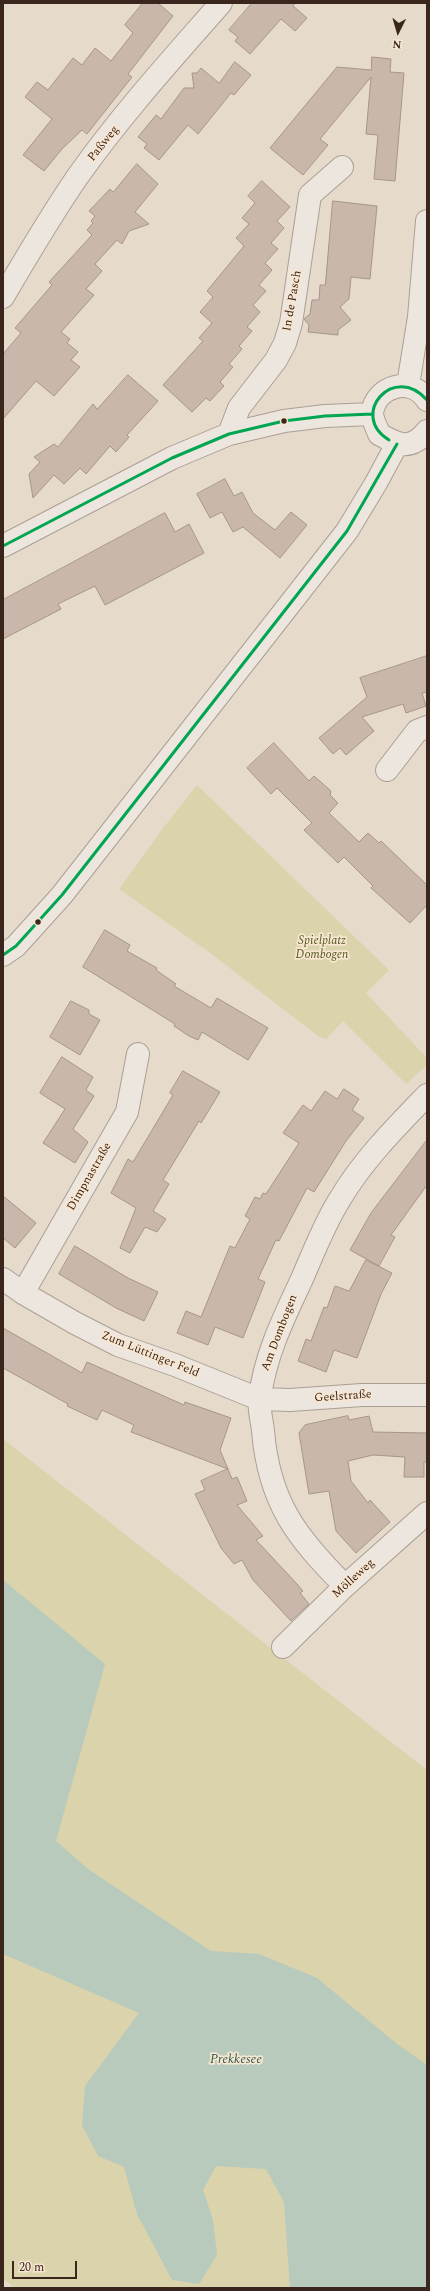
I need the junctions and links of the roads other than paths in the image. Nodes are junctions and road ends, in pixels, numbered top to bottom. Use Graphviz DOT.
graph roads {
  1 [pos="221,3"];
  2 [pos="342,167"];
  3 [pos="427,221"];
  4 [pos="3,297"];
  5 [pos="423,317"];
  6 [pos="408,385"];
  7 [pos="427,400"];
  8 [pos="372,414"];
  9 [pos="427,431"];
  10 [pos="229,434"];
  11 [pos="397,444"];
  12 [pos="3,546"];
  13 [pos="427,727"];
  14 [pos="387,770"];
  15 [pos="3,955"];
  16 [pos="138,1054"];
  17 [pos="427,1095"];
  18 [pos="3,1279"];
  19 [pos="23,1293"];
  20 [pos="427,1395"];
  21 [pos="259,1399"];
  22 [pos="427,1513"];
  23 [pos="345,1586"];
  24 [pos="283,1647"];
  1 -- 4 [label="street, Paßweg"];
  2 -- 10 [label="street, In de Pasch"];
  3 -- 5 [label="street"];
  5 -- 6 [label="street"];
  6 -- 7 [label="street"];
  6 -- 8 [label="street"];
  8 -- 10 [label="street"];
  8 -- 11 [label="street"];
  9 -- 11 [label="street"];
  10 -- 12 [label="street"];
  11 -- 15 [label="street"];
  13 -- 14 [label="street"];
  16 -- 19 [label="street, Dimpnastraße"];
  17 -- 21 [label="street, Am Dombogen"];
  18 -- 19 [label="street, Zum Lüttinger Feld"];
  19 -- 21 [label="street, Zum Lüttinger Feld"];
  20 -- 21 [label="street, Geelstraße"];
  21 -- 23 [label="street, Am Dombogen"];
  22 -- 23 [label="street, Mölleweg"];
  23 -- 24 [label="street, Mölleweg"];
}
